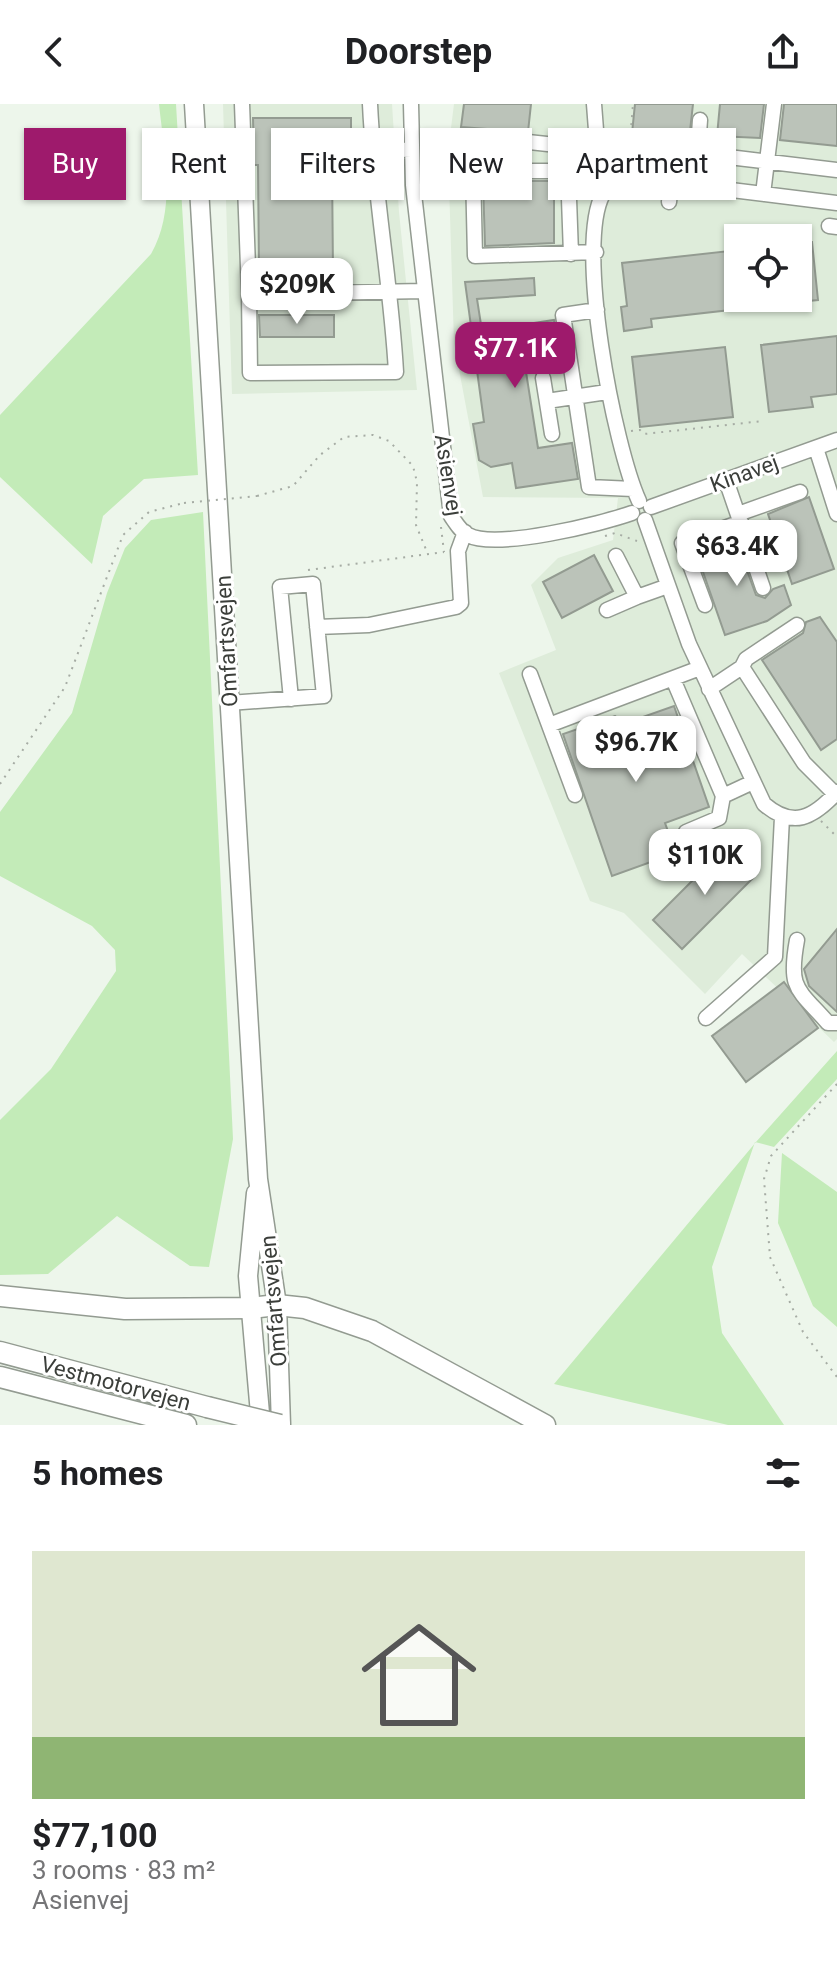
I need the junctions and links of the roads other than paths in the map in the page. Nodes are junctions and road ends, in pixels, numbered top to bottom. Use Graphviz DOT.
graph roads {
  1 [pos="194,104"];
  2 [pos="242,104"];
  3 [pos="370,104"];
  4 [pos="411,104"];
  5 [pos="594,104"];
  6 [pos="774,104"];
  7 [pos="700,120"];
  8 [pos="371,128"];
  9 [pos="596,128"];
  10 [pos="699,128"];
  11 [pos="404,150"];
  12 [pos="412,150"];
  13 [pos="736,158"];
  14 [pos="767,161"];
  15 [pos="837,170"];
  16 [pos="736,190"];
  17 [pos="763,194"];
  18 [pos="379,200"];
  19 [pos="602,200"];
  20 [pos="837,203"];
  21 [pos="596,222"];
  22 [pos="569,223"];
  23 [pos="596,252"];
  24 [pos="571,254"];
  25 [pos="425,291"];
  26 [pos="391,292"];
  27 [pos="249,294"];
  28 [pos="597,310"];
  29 [pos="543,378"];
  30 [pos="607,392"];
  31 [pos="575,397"];
  32 [pos="547,401"];
  33 [pos="552,434"];
  34 [pos="837,440"];
  35 [pos="816,448"];
  36 [pos="726,480"];
  37 [pos="833,487"];
  38 [pos="800,492"];
  39 [pos="640,506"];
  40 [pos="837,514"];
  41 [pos="740,518"];
  42 [pos="465,532"];
  43 [pos="616,556"];
  44 [pos="690,564"];
  45 [pos="666,581"];
  46 [pos="763,588"];
  47 [pos="637,597"];
  48 [pos="705,605"];
  49 [pos="607,610"];
  50 [pos="797,625"];
  51 [pos="317,627"];
  52 [pos="742,667"];
  53 [pos="700,668"];
  54 [pos="530,674"];
  55 [pos="673,679"];
  56 [pos="709,689"];
  57 [pos="291,699"];
  58 [pos="229,703"];
  59 [pos="549,725"];
  60 [pos="753,782"];
  61 [pos="836,793"];
  62 [pos="575,795"];
  63 [pos="723,796"];
  64 [pos="782,817"];
  65 [pos="686,832"];
  66 [pos="797,940"];
  67 [pos="706,1018"];
  68 [pos="837,1023"];
  69 [pos="258,1179"];
  70 [pos="0,1296"];
  71 [pos="277,1305"];
  72 [pos="251,1308"];
  73 [pos="0,1352"];
  74 [pos="0,1377"];
  75 [pos="280,1420"];
  76 [pos="186,1425"];
  77 [pos="261,1425"];
  78 [pos="545,1425"];
  1 -- 58 [label="main road, Omfartsvejen"];
  2 -- 27 [label="street"];
  3 -- 8 [label="street"];
  4 -- 12 [label="street, Asienvej"];
  5 -- 9 [label="street"];
  6 -- 14 [label="street"];
  7 -- 10 [label="street"];
  11 -- 12 [label="street"];
  12 -- 25 [label="street, Asienvej"];
  13 -- 14 [label="street"];
  14 -- 15 [label="street"];
  14 -- 17 [label="street"];
  16 -- 17 [label="street"];
  17 -- 20 [label="street"];
  18 -- 26 [label="street"];
  19 -- 21 [label="street"];
  21 -- 22 [label="street"];
  21 -- 23 [label="street"];
  22 -- 24 [label="street"];
  22 -- 24 [label="street"];
  23 -- 24 [label="street"];
  23 -- 28 [label="street"];
  25 -- 26 [label="street"];
  25 -- 42 [label="street, Asienvej"];
  26 -- 27 [label="street"];
  26 -- 27 [label="street"];
  28 -- 30 [label="street"];
  28 -- 31 [label="street"];
  29 -- 32 [label="street"];
  30 -- 31 [label="street"];
  30 -- 39 [label="street"];
  31 -- 32 [label="street"];
  31 -- 39 [label="street"];
  32 -- 33 [label="street"];
  34 -- 35 [label="street, Kinavej"];
  35 -- 36 [label="street, Kinavej"];
  35 -- 37 [label="street"];
  36 -- 39 [label="street, Kinavej"];
  36 -- 41 [label="street"];
  37 -- 40 [label="street"];
  38 -- 41 [label="street"];
  39 -- 42 [label="street, Asienvej"];
  39 -- 45 [label="street"];
  41 -- 44 [label="street"];
  41 -- 46 [label="street"];
  42 -- 51 [label="street"];
  43 -- 47 [label="street"];
  44 -- 45 [label="street"];
  44 -- 48 [label="street"];
  45 -- 47 [label="street"];
  45 -- 53 [label="street"];
  47 -- 49 [label="street"];
  50 -- 52 [label="street"];
  51 -- 57 [label="street"];
  51 -- 57 [label="street"];
  52 -- 56 [label="street"];
  52 -- 61 [label="street"];
  53 -- 55 [label="street"];
  53 -- 56 [label="street"];
  54 -- 59 [label="street"];
  55 -- 59 [label="street"];
  55 -- 63 [label="street"];
  56 -- 60 [label="street"];
  57 -- 58 [label="street"];
  58 -- 69 [label="main road, Omfartsvejen"];
  59 -- 62 [label="street"];
  60 -- 63 [label="street"];
  60 -- 64 [label="street"];
  61 -- 64 [label="street"];
  63 -- 65 [label="street"];
  64 -- 67 [label="street"];
  66 -- 68 [label="street"];
  69 -- 71 [label="main road, Omfartsvejen"];
  69 -- 72 [label="main road, Omfartsvejen"];
  70 -- 72 [label="highway"];
  71 -- 72 [label="highway"];
  71 -- 75 [label="main road, Omfartsvejen"];
  71 -- 78 [label="highway"];
  72 -- 75 [label="main road"];
  72 -- 77 [label="main road, Omfartsvejen"];
  73 -- 75 [label="highway, Vestmotorvejen, bridge"];
  74 -- 76 [label="highway, Vestmotorvejen"];
}
